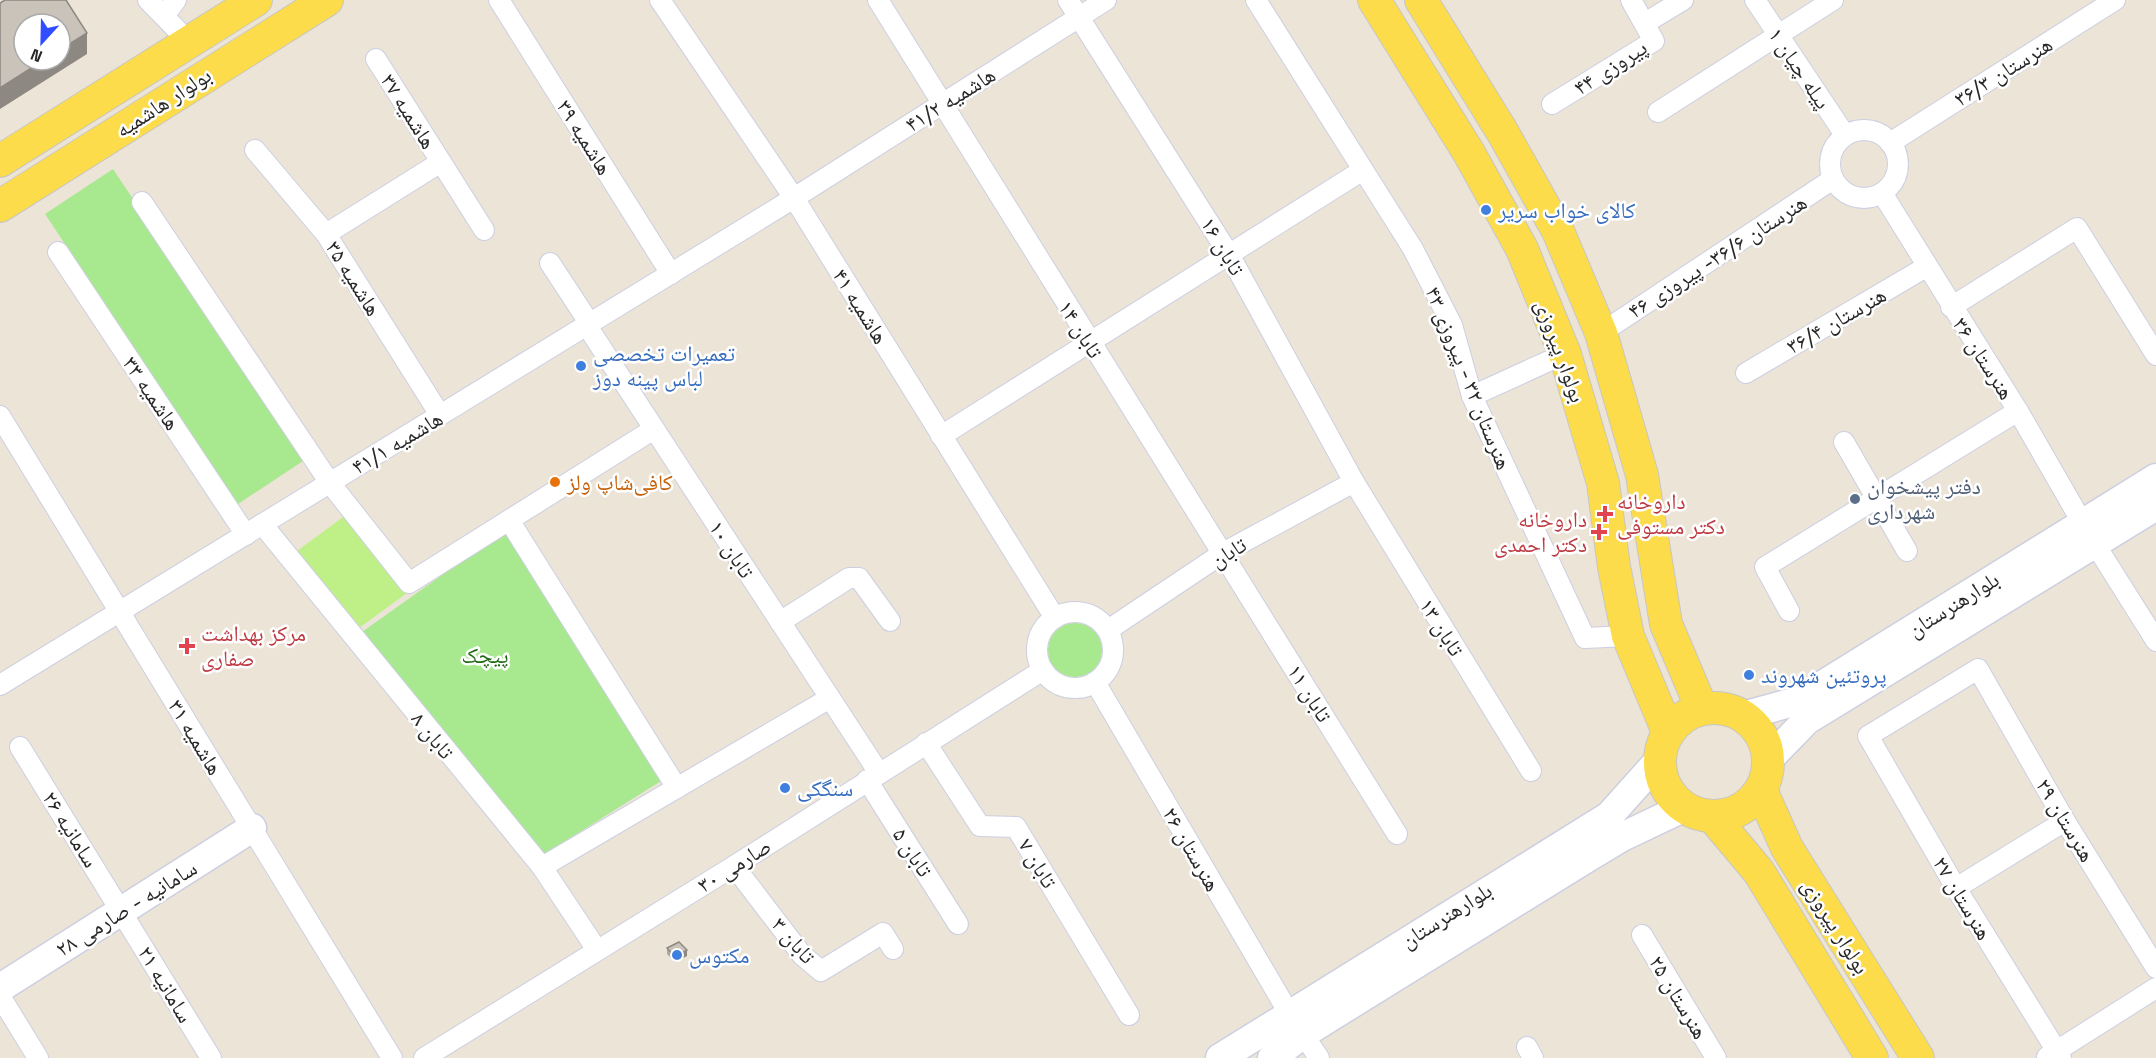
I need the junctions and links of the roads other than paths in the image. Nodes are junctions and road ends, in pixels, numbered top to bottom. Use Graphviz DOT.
graph roads {
  1 [pos="148,0"];
  2 [pos="176,0"];
  3 [pos="256,0"];
  4 [pos="327,0"];
  5 [pos="499,0"];
  6 [pos="660,0"];
  7 [pos="878,0"];
  8 [pos="1068,0"];
  9 [pos="1106,0"];
  10 [pos="1256,0"];
  11 [pos="1374,0"];
  12 [pos="1421,0"];
  13 [pos="1631,0"];
  14 [pos="1683,0"];
  15 [pos="1755,0"];
  16 [pos="1833,0"];
  17 [pos="2115,0"];
  18 [pos="164,16"];
  19 [pos="1079,17"];
  20 [pos="1646,23"];
  21 [pos="1778,34"];
  22 [pos="189,42"];
  23 [pos="376,59"];
  24 [pos="943,104"];
  25 [pos="1552,104"];
  26 [pos="1658,112"];
  27 [pos="1845,135"];
  28 [pos="34,137"];
  29 [pos="1890,143"];
  30 [pos="255,150"];
  31 [pos="3,155"];
  32 [pos="441,162"];
  33 [pos="1363,170"];
  34 [pos="54,172"];
  35 [pos="1833,180"];
  36 [pos="1882,193"];
  37 [pos="794,198"];
  38 [pos="142,201"];
  39 [pos="0,206"];
  40 [pos="484,230"];
  41 [pos="326,234"];
  42 [pos="58,252"];
  43 [pos="1230,256"];
  44 [pos="550,263"];
  45 [pos="1926,267"];
  46 [pos="671,274"];
  47 [pos="1951,307"];
  48 [pos="588,325"];
  49 [pos="1601,333"];
  50 [pos="1090,344"];
  51 [pos="2156,355"];
  52 [pos="1551,360"];
  53 [pos="1746,373"];
  54 [pos="1472,396"];
  55 [pos="2018,411"];
  56 [pos="0,416"];
  57 [pos="440,416"];
  58 [pos="654,429"];
  59 [pos="941,436"];
  60 [pos="1844,442"];
  61 [pos="2156,478"];
  62 [pos="1353,482"];
  63 [pos="330,483"];
  64 [pos="1876,499"];
  65 [pos="2156,506"];
  66 [pos="509,520"];
  67 [pos="254,530"];
  68 [pos="2089,534"];
  69 [pos="1906,551"];
  70 [pos="1222,553"];
  71 [pos="1789,611"];
  72 [pos="120,612"];
  73 [pos="1055,618"];
  74 [pos="890,621"];
  75 [pos="780,622"];
  76 [pos="1108,630"];
  77 [pos="1628,636"];
  78 [pos="2156,641"];
  79 [pos="1043,670"];
  80 [pos="1095,682"];
  81 [pos="0,686"];
  82 [pos="830,698"];
  83 [pos="1702,709"];
  84 [pos="1743,716"];
  85 [pos="1868,736"];
  86 [pos="926,743"];
  87 [pos="1664,746"];
  88 [pos="21,747"];
  89 [pos="1768,760"];
  90 [pos="1531,771"];
  91 [pos="873,777"];
  92 [pos="677,788"];
  93 [pos="1761,790"];
  94 [pos="1698,812"];
  95 [pos="2065,821"];
  96 [pos="252,828"];
  97 [pos="1397,834"];
  98 [pos="734,866"];
  99 [pos="542,867"];
  100 [pos="1956,888"];
  101 [pos="122,910"];
  102 [pos="958,924"];
  103 [pos="1642,935"];
  104 [pos="893,949"];
  105 [pos="597,950"];
  106 [pos="2156,968"];
  107 [pos="0,988"];
  108 [pos="2156,988"];
  109 [pos="0,996"];
  110 [pos="1129,1015"];
  111 [pos="1296,1024"];
  112 [pos="2054,1056"];
  113 [pos="38,1058"];
  114 [pos="210,1058"];
  115 [pos="392,1058"];
  116 [pos="424,1058"];
  117 [pos="1220,1058"];
  118 [pos="1272,1058"];
  119 [pos="1319,1058"];
  120 [pos="1716,1058"];
  121 [pos="1872,1058"];
  122 [pos="1918,1058"];
  1 -- 18 [label="street"];
  2 -- 18 [label="street"];
  3 -- 22 [label="main road, بولوار هاشمیه"];
  4 -- 34 [label="main road, بولوار هاشمیه"];
  5 -- 46 [label="street, هاشمیه ۳۹"];
  6 -- 37 [label="street, هاشمیه ۴۱"];
  7 -- 24 [label="street, تابان ۱۴"];
  8 -- 19 [label="street, تابان ۱۶"];
  9 -- 19 [label="street, هاشمیه ۴۱/۲"];
  10 -- 33 [label="street, هنرستان ۳۲ - پیروزی ۴۳"];
  11 -- 77 [label="main road, بولوار پیروزی"];
  12 -- 49 [label="main road, بولوار پیروزی"];
  13 -- 20 [label="street"];
  14 -- 20 [label="street"];
  15 -- 21 [label="street, پیله چیان ۱"];
  16 -- 21 [label="street"];
  17 -- 29 [label="street, هنرستان ۳۶/۳"];
  18 -- 22 [label="street"];
  19 -- 24 [label="street, هاشمیه ۴۱/۲"];
  19 -- 43 [label="street, تابان ۱۶"];
  20 -- 25 [label="street, پیروزی ۴۴"];
  21 -- 26 [label="street"];
  21 -- 27 [label="street, پیله چیان ۱"];
  22 -- 28 [label="main road, بولوار هاشمیه"];
  23 -- 32 [label="street, هاشمیه ۳۷"];
  24 -- 37 [label="street, هاشمیه ۴۱/۲"];
  24 -- 50 [label="street, تابان ۱۴"];
  27 -- 29 [label="street"];
  27 -- 35 [label="street"];
  28 -- 31 [label="main road, بولوار هاشمیه"];
  28 -- 34 [label="main road"];
  29 -- 36 [label="street"];
  30 -- 41 [label="street, هاشمیه ۳۵"];
  32 -- 40 [label="street, هاشمیه ۳۷"];
  32 -- 41 [label="street"];
  33 -- 43 [label="street"];
  33 -- 54 [label="street, هنرستان ۳۲ - پیروزی ۴۳"];
  34 -- 39 [label="main road, بولوار هاشمیه"];
  35 -- 36 [label="street"];
  35 -- 49 [label="street, هنرستان ۳۶/۶- پیروزی ۴۶"];
  36 -- 45 [label="street, هنرستان ۳۶"];
  37 -- 46 [label="street, هاشمیه ۴۱/۱"];
  37 -- 59 [label="street, هاشمیه ۴۱"];
  38 -- 63 [label="street"];
  41 -- 57 [label="street, هاشمیه ۳۵"];
  42 -- 67 [label="street, هاشمیه ۳۳"];
  43 -- 50 [label="street"];
  43 -- 62 [label="street, تابان ۱۶"];
  44 -- 48 [label="street, تابان ۱۰"];
  45 -- 47 [label="street, هنرستان ۳۶"];
  45 -- 53 [label="street, هنرستان ۳۶/۴"];
  46 -- 48 [label="street, هاشمیه ۴۱/۱"];
  47 -- 51 [label="street"];
  47 -- 55 [label="street, هنرستان ۳۶"];
  48 -- 57 [label="street, هاشمیه ۴۱/۱"];
  48 -- 58 [label="street, تابان ۱۰"];
  49 -- 83 [label="main road, بولوار پیروزی"];
  50 -- 59 [label="street"];
  50 -- 70 [label="street, تابان ۱۴"];
  52 -- 54 [label="street"];
  54 -- 77 [label="street, هنرستان ۳۲ - پیروزی ۴۳"];
  55 -- 64 [label="street"];
  55 -- 68 [label="street, هنرستان ۳۶"];
  56 -- 72 [label="street, هاشمیه ۳۱"];
  57 -- 63 [label="street, هاشمیه ۴۱/۱"];
  58 -- 66 [label="street"];
  58 -- 75 [label="street, تابان ۱۰"];
  59 -- 73 [label="street, هاشمیه ۴۱"];
  60 -- 64 [label="street"];
  61 -- 68 [label="main road, بلوارهنرستان"];
  62 -- 70 [label="street, تابان"];
  62 -- 90 [label="street, تابان ۱۳"];
  63 -- 66 [label="street"];
  63 -- 67 [label="street, هاشمیه ۴۱/۱"];
  64 -- 69 [label="street"];
  64 -- 71 [label="street"];
  65 -- 68 [label="main road, بلوارهنرستان"];
  66 -- 92 [label="street"];
  67 -- 72 [label="street, هاشمیه ۴۱/۱"];
  67 -- 99 [label="street, تابان ۸"];
  68 -- 78 [label="street, هنرستان ۳۶"];
  68 -- 84 [label="main road, بلوارهنرستان"];
  68 -- 89 [label="main road, بلوارهنرستان"];
  70 -- 76 [label="street, تابان"];
  70 -- 97 [label="street, تابان ۱۱"];
  72 -- 81 [label="street, هاشمیه ۴۱/۱"];
  72 -- 96 [label="street, هاشمیه ۳۱"];
  73 -- 76 [label="street"];
  73 -- 79 [label="street"];
  74 -- 75 [label="street"];
  75 -- 82 [label="street, تابان ۱۰"];
  76 -- 80 [label="street"];
  77 -- 87 [label="main road, بولوار پیروزی"];
  79 -- 80 [label="street"];
  79 -- 86 [label="street, صارمی ۳۰"];
  80 -- 111 [label="street, هنرستان ۲۶"];
  82 -- 91 [label="street, تابان ۱۰"];
  82 -- 92 [label="street"];
  83 -- 84 [label="main road"];
  83 -- 87 [label="main road"];
  84 -- 89 [label="main road"];
  85 -- 95 [label="street, هنرستان ۲۹"];
  85 -- 100 [label="street, هنرستان ۲۷"];
  86 -- 91 [label="street, صارمی ۳۰"];
  86 -- 110 [label="street, تابان ۷"];
  87 -- 94 [label="main road"];
  87 -- 111 [label="main road, بلوارهنرستان"];
  88 -- 101 [label="street, سامانیه ۲۶"];
  89 -- 93 [label="main road"];
  91 -- 98 [label="street, صارمی ۳۰"];
  91 -- 102 [label="street, تابان ۵"];
  92 -- 99 [label="street"];
  93 -- 94 [label="main road"];
  93 -- 122 [label="main road, بولوار پیروزی"];
  94 -- 111 [label="main road, بلوارهنرستان"];
  94 -- 121 [label="main road, بولوار پیروزی"];
  95 -- 100 [label="street"];
  95 -- 106 [label="street, هنرستان ۲۹"];
  96 -- 101 [label="main road, سامانیه - صارمی ۲۸"];
  96 -- 115 [label="street, هاشمیه ۳۱"];
  98 -- 104 [label="street, تابان ۳"];
  98 -- 105 [label="street, صارمی ۳۰"];
  99 -- 105 [label="street, تابان ۸"];
  100 -- 112 [label="street, هنرستان ۲۷"];
  101 -- 107 [label="main road, سامانیه - صارمی ۲۸"];
  101 -- 114 [label="street, سامانیه ۲۱"];
  103 -- 120 [label="street, هنرستان ۲۵"];
  105 -- 116 [label="street, صارمی ۳۰"];
  108 -- 112 [label="street"];
  109 -- 113 [label="street"];
  111 -- 117 [label="main road, بلوارهنرستان"];
  111 -- 118 [label="main road, بلوارهنرستان"];
  111 -- 119 [label="street, هنرستان ۲۶"];
}
